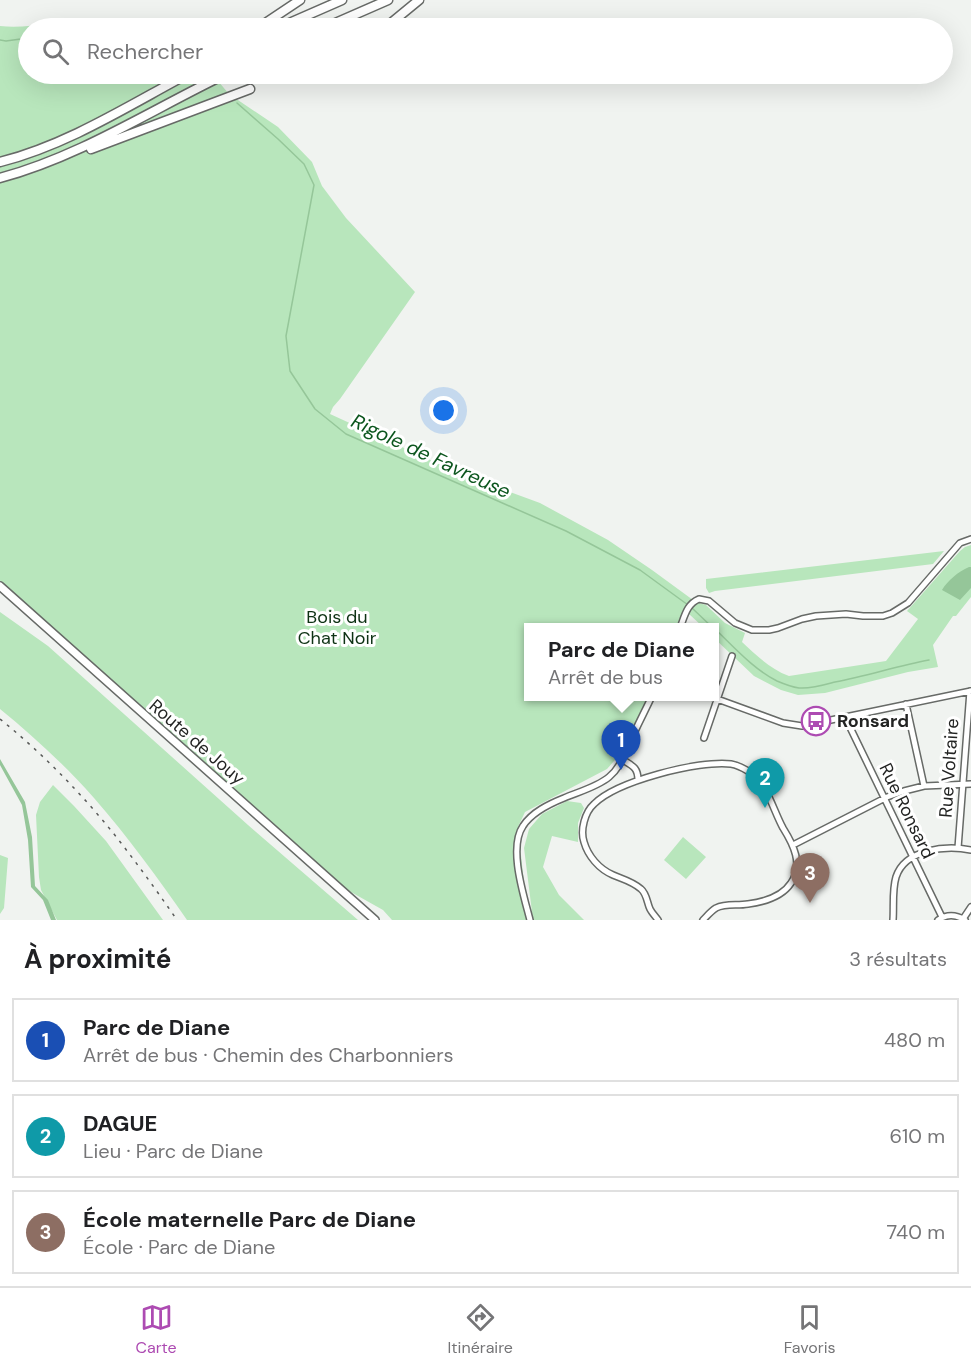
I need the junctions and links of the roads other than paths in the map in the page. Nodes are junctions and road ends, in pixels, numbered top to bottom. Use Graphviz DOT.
graph roads {
  1 [pos="300,0"];
  2 [pos="342,0"];
  3 [pos="388,0"];
  4 [pos="419,0"];
  5 [pos="273,18"];
  6 [pos="301,18"];
  7 [pos="347,18"];
  8 [pos="397,18"];
  9 [pos="169,84"];
  10 [pos="206,84"];
  11 [pos="250,89"];
  12 [pos="73,152"];
  13 [pos="0,162"];
  14 [pos="0,178"];
  15 [pos="971,539"];
  16 [pos="0,586"];
  17 [pos="682,623"];
  18 [pos="732,656"];
  19 [pos="971,691"];
  20 [pos="719,692"];
  21 [pos="650,701"];
  22 [pos="716,701"];
  23 [pos="719,701"];
  24 [pos="906,704"];
  25 [pos="845,717"];
  26 [pos="704,738"];
  27 [pos="623,760"];
  28 [pos="638,780"];
  29 [pos="963,784"];
  30 [pos="971,784"];
  31 [pos="924,786"];
  32 [pos="885,799"];
  33 [pos="793,845"];
  34 [pos="958,848"];
  35 [pos="971,850"];
  36 [pos="914,857"];
  37 [pos="971,907"];
  38 [pos="940,918"];
  39 [pos="964,919"];
  40 [pos="375,920"];
  41 [pos="530,920"];
  42 [pos="658,920"];
  43 [pos="703,920"];
  44 [pos="893,920"];
  1 -- 5 [label="highway"];
  2 -- 6 [label="highway"];
  3 -- 7 [label="highway"];
  4 -- 8 [label="highway"];
  9 -- 13 [label="highway"];
  10 -- 12 [label="highway"];
  11 -- 12 [label="highway"];
  12 -- 14 [label="highway"];
  15 -- 17 [label="street"];
  16 -- 40 [label="main road, Route de Jouy"];
  18 -- 20 [label="street"];
  19 -- 24 [label="street"];
  19 -- 29 [label="street, Rue Voltaire"];
  21 -- 27 [label="street"];
  22 -- 26 [label="street"];
  23 -- 25 [label="street"];
  24 -- 25 [label="street"];
  24 -- 31 [label="street"];
  25 -- 32 [label="street, Rue Ronsard"];
  27 -- 28 [label="street"];
  27 -- 41 [label="street"];
  28 -- 33 [label="street"];
  28 -- 42 [label="street"];
  29 -- 30 [label="street"];
  29 -- 31 [label="street"];
  29 -- 34 [label="street, Rue Voltaire"];
  31 -- 32 [label="street"];
  32 -- 33 [label="street"];
  32 -- 36 [label="street, Rue Ronsard"];
  33 -- 43 [label="street"];
  34 -- 35 [label="street"];
  34 -- 36 [label="street"];
  36 -- 38 [label="street, Rue Ronsard"];
  36 -- 44 [label="street"];
  37 -- 39 [label="street"];
  38 -- 39 [label="street"];
}
